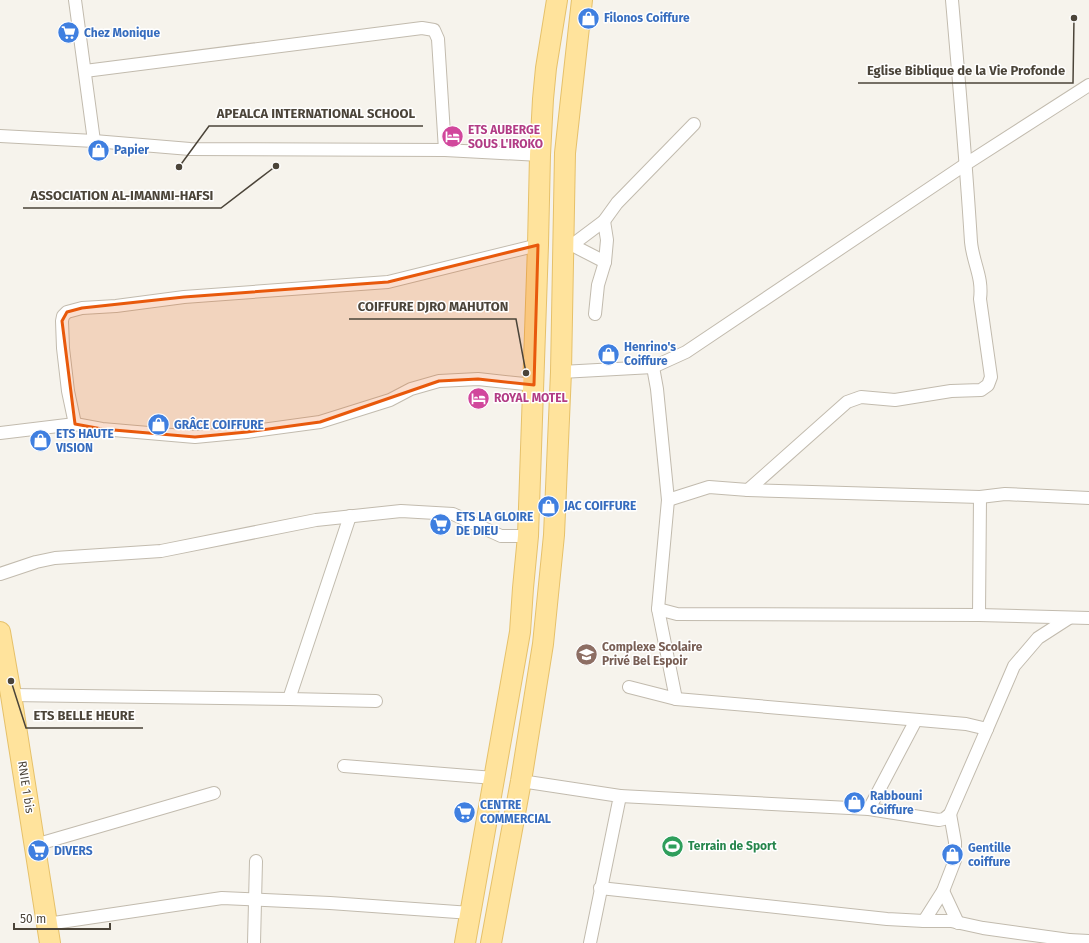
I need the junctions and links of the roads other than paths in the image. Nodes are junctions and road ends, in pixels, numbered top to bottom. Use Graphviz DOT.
graph roads {
  1 [pos="75,0"];
  2 [pos="557,0"];
  3 [pos="582,0"];
  4 [pos="952,0"];
  5 [pos="85,71"];
  6 [pos="1089,85"];
  7 [pos="694,124"];
  8 [pos="0,136"];
  9 [pos="94,141"];
  10 [pos="445,150"];
  11 [pos="540,155"];
  12 [pos="966,164"];
  13 [pos="604,221"];
  14 [pos="538,245"];
  15 [pos="568,248"];
  16 [pos="605,262"];
  17 [pos="595,314"];
  18 [pos="653,367"];
  19 [pos="561,372"];
  20 [pos="534,385"];
  21 [pos="75,424"];
  22 [pos="0,433"];
  23 [pos="748,490"];
  24 [pos="980,497"];
  25 [pos="1089,498"];
  26 [pos="668,500"];
  27 [pos="350,516"];
  28 [pos="528,536"];
  29 [pos="0,574"];
  30 [pos="658,609"];
  31 [pos="677,614"];
  32 [pos="979,615"];
  33 [pos="1069,618"];
  34 [pos="1089,618"];
  35 [pos="662,626"];
  36 [pos="0,632"];
  37 [pos="629,687"];
  38 [pos="11,695"];
  39 [pos="289,699"];
  40 [pos="676,699"];
  41 [pos="376,701"];
  42 [pos="916,720"];
  43 [pos="987,729"];
  44 [pos="344,766"];
  45 [pos="494,778"];
  46 [pos="521,780"];
  47 [pos="214,793"];
  48 [pos="620,796"];
  49 [pos="869,809"];
  50 [pos="950,814"];
  51 [pos="35,845"];
  52 [pos="256,860"];
  53 [pos="600,888"];
  54 [pos="943,891"];
  55 [pos="255,899"];
  56 [pos="471,913"];
  57 [pos="924,921"];
  58 [pos="958,923"];
  59 [pos="48,934"];
  60 [pos="1069,941"];
  61 [pos="1089,941"];
  62 [pos="254,943"];
  63 [pos="465,943"];
  64 [pos="491,943"];
  65 [pos="590,943"];
  1 -- 5 [label="street"];
  2 -- 11 [label="main road"];
  3 -- 15 [label="main road"];
  4 -- 12 [label="street"];
  5 -- 9 [label="street"];
  5 -- 10 [label="street"];
  6 -- 12 [label="street"];
  7 -- 13 [label="street"];
  8 -- 9 [label="street"];
  9 -- 10 [label="street"];
  10 -- 11 [label="street"];
  11 -- 14 [label="main road"];
  12 -- 18 [label="street"];
  12 -- 23 [label="street"];
  13 -- 15 [label="street"];
  13 -- 16 [label="street"];
  14 -- 20 [label="main road"];
  14 -- 21 [label="street"];
  15 -- 16 [label="street"];
  15 -- 19 [label="main road"];
  16 -- 17 [label="street"];
  18 -- 19 [label="street"];
  18 -- 26 [label="street"];
  19 -- 46 [label="main road"];
  20 -- 21 [label="street"];
  20 -- 28 [label="main road"];
  21 -- 22 [label="street"];
  23 -- 24 [label="street"];
  23 -- 26 [label="street"];
  24 -- 25 [label="street"];
  24 -- 32 [label="street"];
  26 -- 30 [label="street"];
  27 -- 28 [label="street"];
  27 -- 29 [label="street"];
  27 -- 39 [label="street"];
  28 -- 45 [label="main road"];
  30 -- 31 [label="street"];
  30 -- 35 [label="street"];
  31 -- 32 [label="street"];
  31 -- 35 [label="street"];
  32 -- 33 [label="street"];
  33 -- 34 [label="street"];
  33 -- 43 [label="street"];
  35 -- 40 [label="street"];
  36 -- 38 [label="main road, RNIE 1 bis"];
  37 -- 40 [label="street"];
  38 -- 39 [label="street"];
  38 -- 51 [label="main road, RNIE 1 bis"];
  39 -- 41 [label="street"];
  40 -- 42 [label="street"];
  42 -- 43 [label="street"];
  42 -- 49 [label="street"];
  43 -- 50 [label="street"];
  44 -- 45 [label="street"];
  45 -- 56 [label="main road"];
  46 -- 48 [label="street"];
  46 -- 64 [label="main road"];
  47 -- 51 [label="street"];
  48 -- 49 [label="street"];
  48 -- 53 [label="street"];
  49 -- 50 [label="street"];
  50 -- 54 [label="street"];
  51 -- 59 [label="main road, RNIE 1 bis"];
  52 -- 55 [label="street"];
  53 -- 57 [label="street"];
  53 -- 65 [label="street"];
  54 -- 57 [label="street"];
  54 -- 58 [label="street"];
  55 -- 56 [label="street"];
  55 -- 59 [label="street"];
  55 -- 62 [label="street"];
  56 -- 63 [label="main road"];
  57 -- 58 [label="street"];
  58 -- 60 [label="street"];
  60 -- 61 [label="street"];
}
